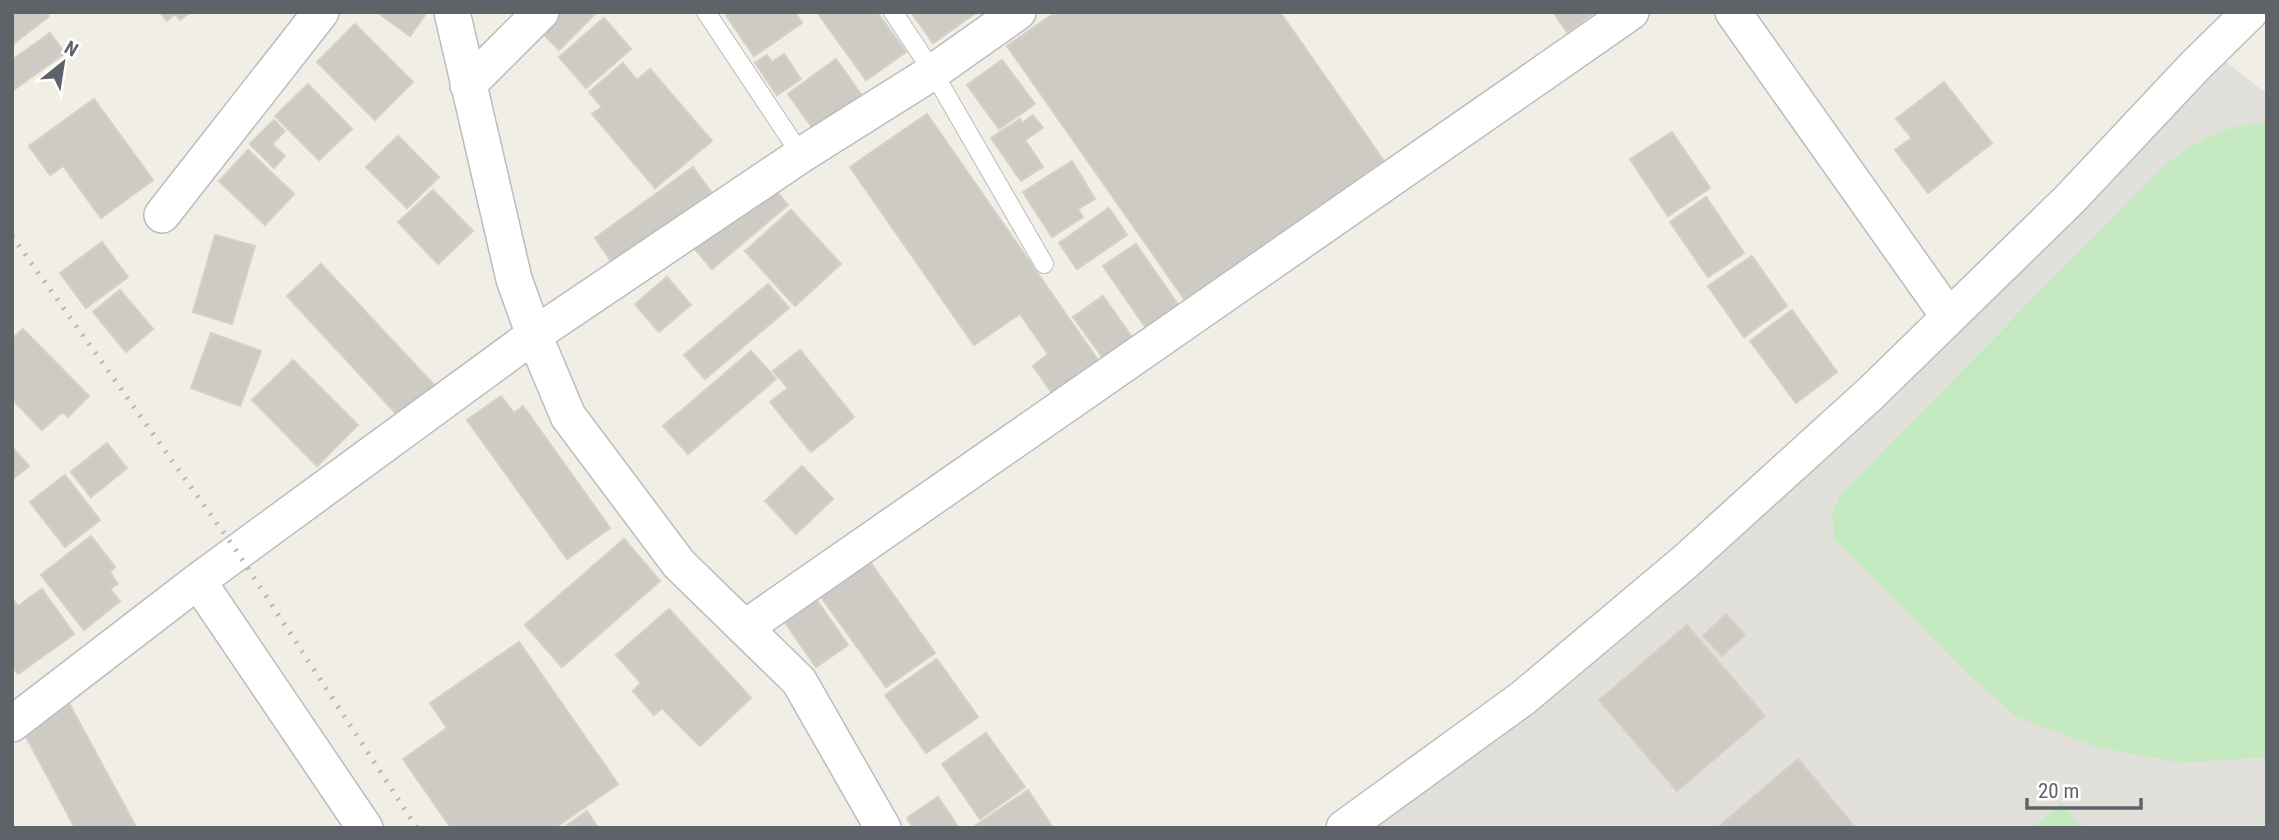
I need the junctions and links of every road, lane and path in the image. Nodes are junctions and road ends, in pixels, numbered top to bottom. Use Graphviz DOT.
graph roads {
  1 [pos="321,12"];
  2 [pos="452,12"];
  3 [pos="541,12"];
  4 [pos="706,12"];
  5 [pos="893,12"];
  6 [pos="1018,12"];
  7 [pos="1631,12"];
  8 [pos="1733,12"];
  9 [pos="2250,12"];
  10 [pos="933,72"];
  11 [pos="468,85"];
  12 [pos="801,155"];
  13 [pos="162,215"];
  14 [pos="1044,264"];
  15 [pos="1949,317"];
  16 [pos="534,335"];
  17 [pos="198,581"];
  18 [pos="746,627"];
  19 [pos="13,723"];
  20 [pos="365,828"];
  21 [pos="883,828"];
  22 [pos="1344,828"];
  1 -- 13 [label="street"];
  2 -- 11 [label="street"];
  3 -- 11 [label="street"];
  4 -- 12 [label="lane"];
  5 -- 10 [label="lane"];
  6 -- 10 [label="street"];
  7 -- 18 [label="street"];
  8 -- 15 [label="street"];
  9 -- 15 [label="street"];
  10 -- 12 [label="street"];
  10 -- 14 [label="lane"];
  11 -- 16 [label="street"];
  12 -- 16 [label="street"];
  15 -- 22 [label="street"];
  16 -- 17 [label="street"];
  16 -- 18 [label="street"];
  17 -- 19 [label="street"];
  17 -- 20 [label="street"];
  18 -- 21 [label="street"];
}
